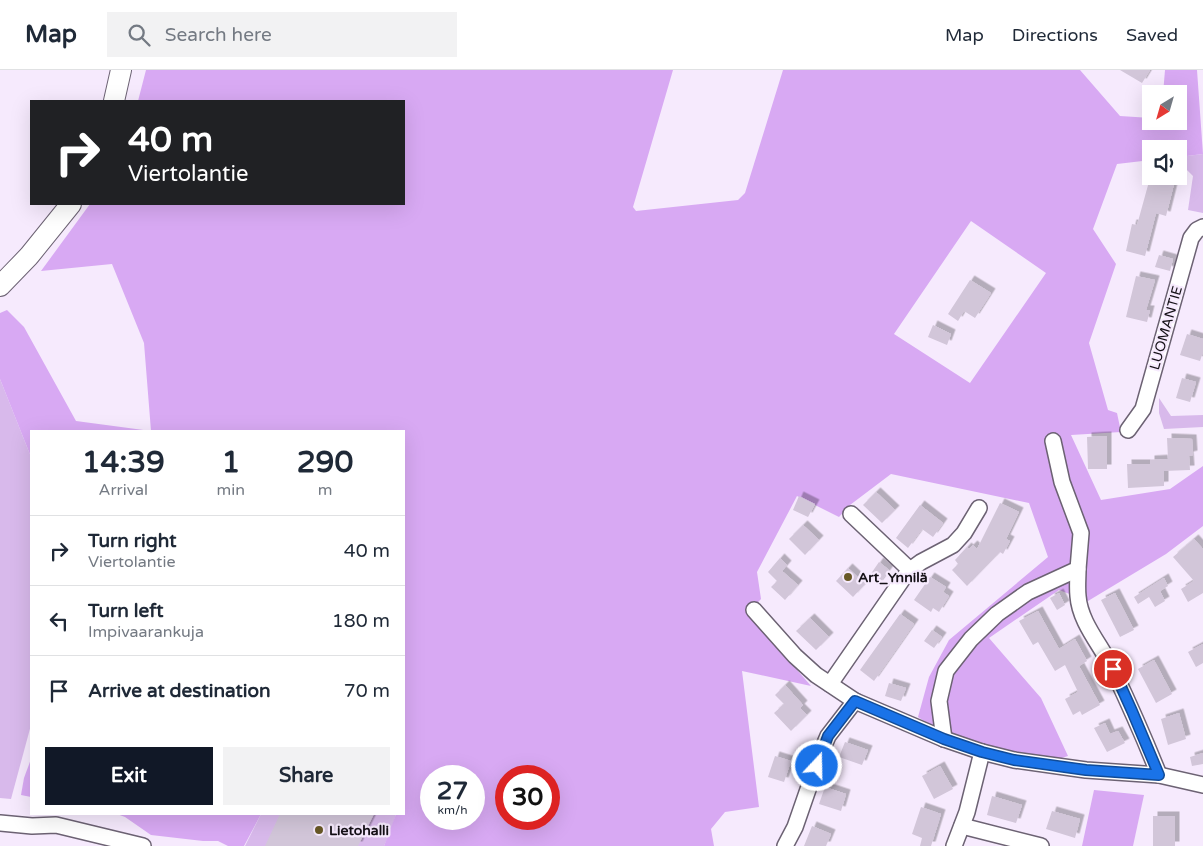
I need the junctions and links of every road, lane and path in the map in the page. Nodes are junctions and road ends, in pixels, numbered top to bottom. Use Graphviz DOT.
graph roads {
  1 [pos="121,70"];
  2 [pos="114,100"];
  3 [pos="70,205"];
  4 [pos="1203,227"];
  5 [pos="0,286"];
  6 [pos="1128,430"];
  7 [pos="1053,441"];
  8 [pos="979,508"];
  9 [pos="851,514"];
  10 [pos="1078,569"];
  11 [pos="910,570"];
  12 [pos="754,610"];
  13 [pos="830,684"];
  14 [pos="855,701"];
  15 [pos="944,739"];
  16 [pos="982,752"];
  17 [pos="1159,775"];
  18 [pos="1203,784"];
  19 [pos="0,823"];
  20 [pos="962,826"];
  21 [pos="143,846"];
  22 [pos="785,846"];
  23 [pos="954,846"];
  24 [pos="1041,846"];
  1 -- 2 [label="street"];
  3 -- 5 [label="street"];
  4 -- 6 [label="street, LUOMANTIE"];
  7 -- 10 [label="street"];
  8 -- 11 [label="street"];
  9 -- 11 [label="street"];
  10 -- 15 [label="street"];
  10 -- 17 [label="street"];
  11 -- 13 [label="street"];
  12 -- 13 [label="street"];
  13 -- 14 [label="street"];
  14 -- 15 [label="street"];
  14 -- 22 [label="street"];
  15 -- 16 [label="street"];
  16 -- 17 [label="street"];
  16 -- 20 [label="street"];
  17 -- 18 [label="street"];
  19 -- 21 [label="street"];
  20 -- 23 [label="street"];
  20 -- 24 [label="street"];
}
